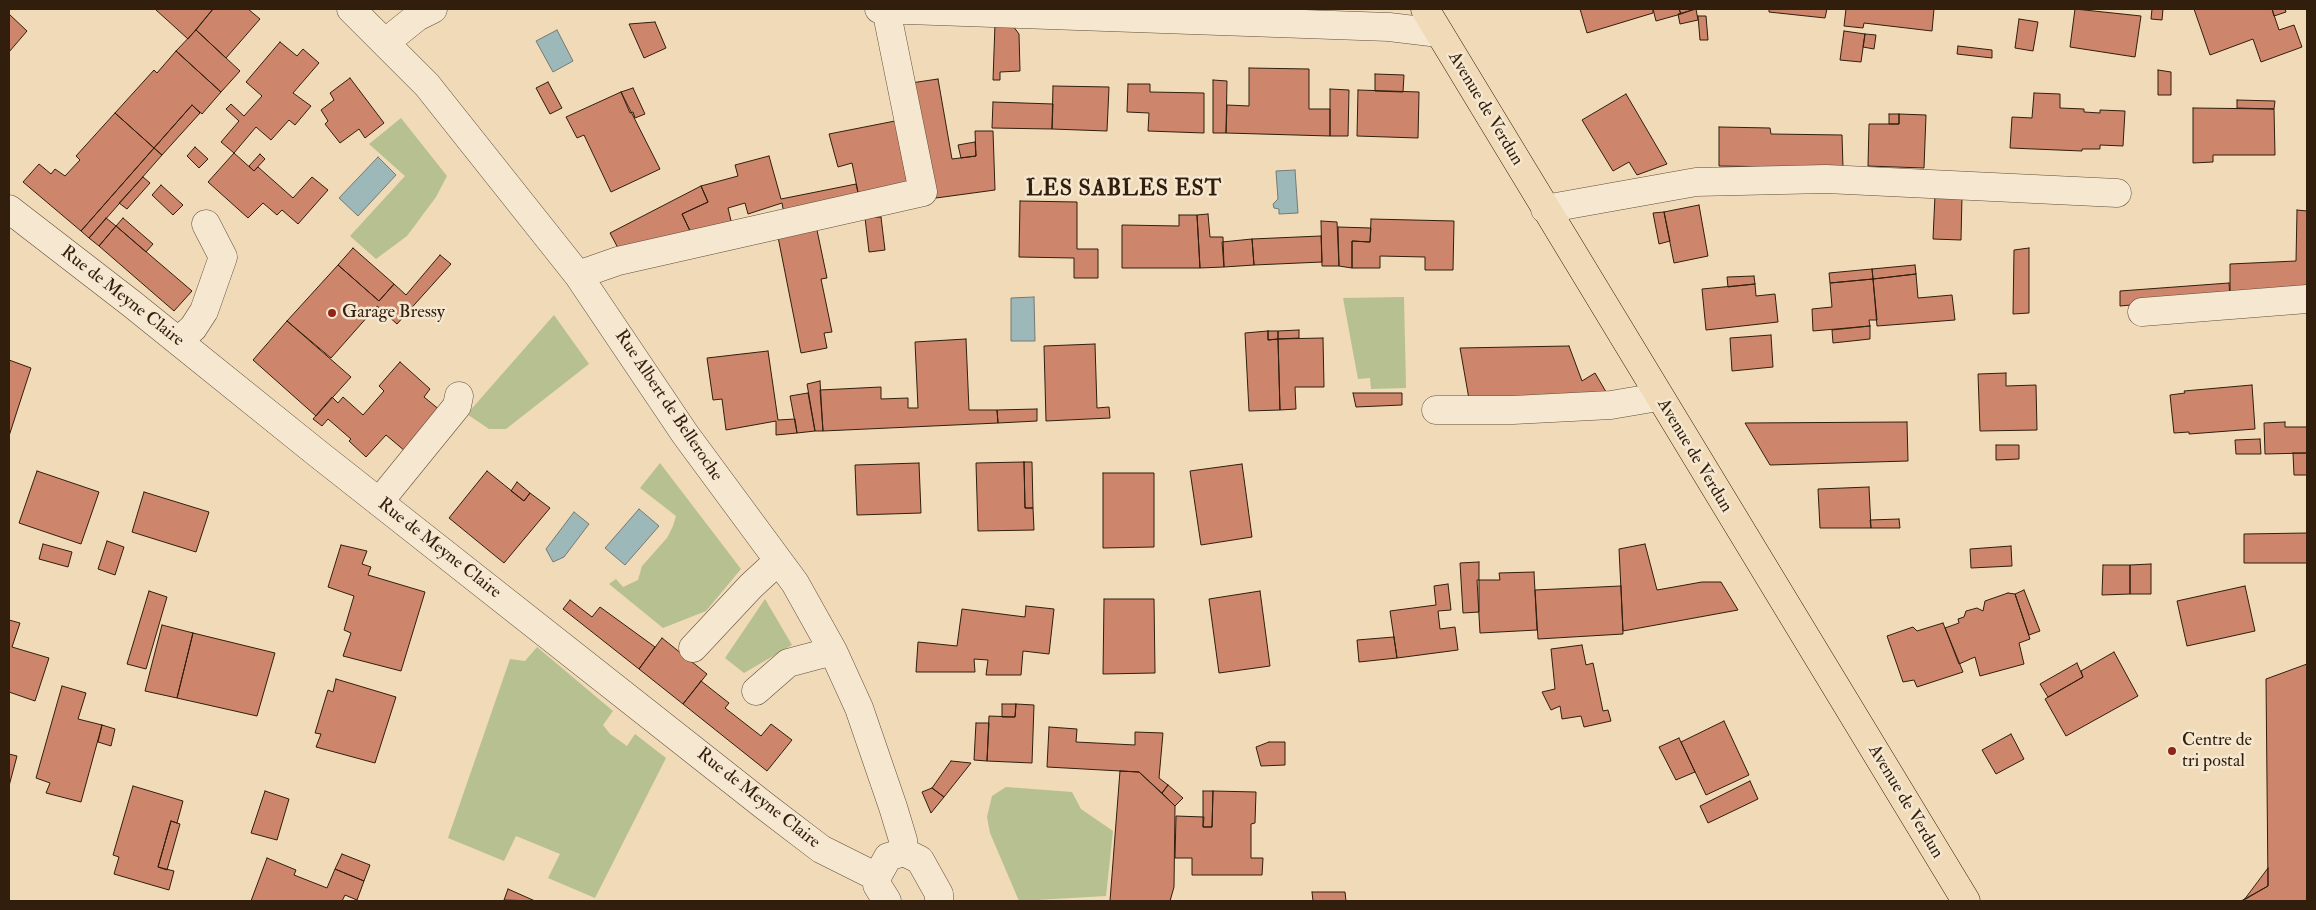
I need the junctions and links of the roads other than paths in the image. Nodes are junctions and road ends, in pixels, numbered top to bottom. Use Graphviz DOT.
graph roads {
  1 [pos="351,9"];
  2 [pos="433,9"];
  3 [pos="879,9"];
  4 [pos="886,9"];
  5 [pos="1425,9"];
  6 [pos="1440,33"];
  7 [pos="386,42"];
  8 [pos="2117,193"];
  9 [pos="9,209"];
  10 [pos="1545,209"];
  11 [pos="206,224"];
  12 [pos="578,275"];
  13 [pos="2307,299"];
  14 [pos="2142,312"];
  15 [pos="178,341"];
  16 [pos="459,396"];
  17 [pos="1658,397"];
  18 [pos="1436,410"];
  19 [pos="379,502"];
  20 [pos="778,561"];
  21 [pos="693,648"];
  22 [pos="832,651"];
  23 [pos="756,691"];
  24 [pos="904,852"];
  25 [pos="882,889"];
  26 [pos="939,901"];
  27 [pos="1966,901"];
  1 -- 7 [label="street, Rue Albert de Belleroche"];
  2 -- 7 [label="street"];
  3 -- 4 [label="street"];
  4 -- 6 [label="street"];
  4 -- 12 [label="street"];
  5 -- 6 [label="main road, Avenue de Verdun"];
  6 -- 10 [label="main road, Avenue de Verdun"];
  7 -- 12 [label="street, Rue Albert de Belleroche"];
  8 -- 10 [label="street"];
  9 -- 15 [label="street, Rue de Meyne Claire"];
  10 -- 17 [label="main road, Avenue de Verdun"];
  11 -- 15 [label="street"];
  12 -- 20 [label="street, Rue Albert de Belleroche"];
  13 -- 14 [label="street"];
  15 -- 19 [label="street, Rue de Meyne Claire"];
  16 -- 19 [label="street"];
  17 -- 18 [label="street"];
  17 -- 27 [label="main road, Avenue de Verdun"];
  19 -- 25 [label="street, Rue de Meyne Claire"];
  20 -- 21 [label="street"];
  20 -- 22 [label="street, Rue Albert de Belleroche"];
  22 -- 23 [label="street"];
  22 -- 24 [label="street, Rue Albert de Belleroche"];
  24 -- 25 [label="street, Rue de Meyne Claire"];
  24 -- 26 [label="street"];
}
